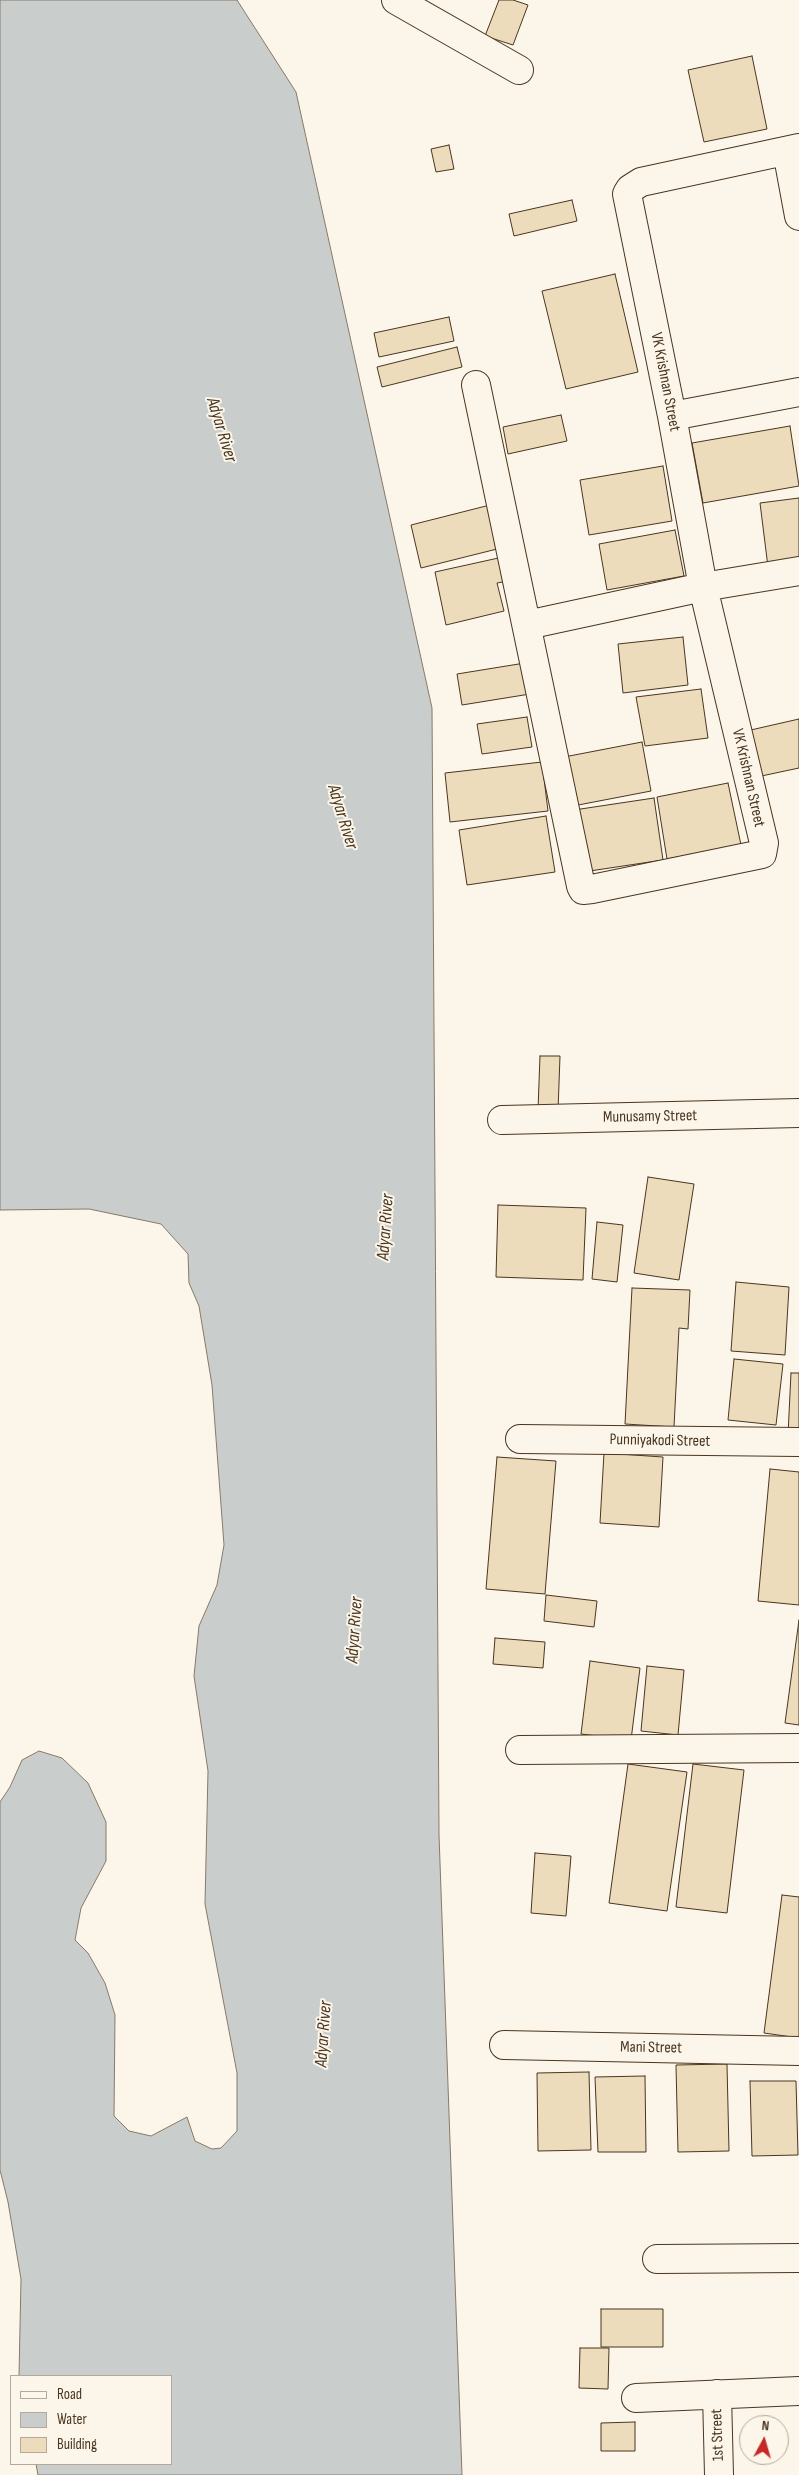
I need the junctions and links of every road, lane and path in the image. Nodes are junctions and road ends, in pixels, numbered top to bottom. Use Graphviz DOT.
graph roads {
  1 [pos="396,0"];
  2 [pos="519,70"];
  3 [pos="793,150"];
  4 [pos="799,216"];
  5 [pos="476,385"];
  6 [pos="799,392"];
  7 [pos="672,416"];
  8 [pos="799,571"];
  9 [pos="703,587"];
  10 [pos="527,625"];
  11 [pos="799,1113"];
  12 [pos="502,1120"];
  13 [pos="520,1439"];
  14 [pos="799,1442"];
  15 [pos="799,1748"];
  16 [pos="520,1750"];
  17 [pos="504,2045"];
  18 [pos="799,2051"];
  19 [pos="799,2258"];
  20 [pos="657,2259"];
  21 [pos="799,2391"];
  22 [pos="716,2394"];
  23 [pos="636,2398"];
  24 [pos="719,2475"];
  1 -- 2 [label="street"];
  3 -- 4 [label="street"];
  3 -- 7 [label="street, VK Krishnan Street"];
  5 -- 10 [label="street, VK Krishnan Street"];
  6 -- 7 [label="street"];
  7 -- 9 [label="street, VK Krishnan Street"];
  8 -- 9 [label="street"];
  9 -- 10 [label="street"];
  9 -- 10 [label="street, VK Krishnan Street"];
  11 -- 12 [label="street, Munusamy Street"];
  13 -- 14 [label="street, Punniyakodi Street"];
  15 -- 16 [label="street"];
  17 -- 18 [label="street, Mani Street"];
  19 -- 20 [label="street"];
  21 -- 22 [label="street"];
  22 -- 23 [label="street"];
  22 -- 24 [label="street, 1st Street"];
}
